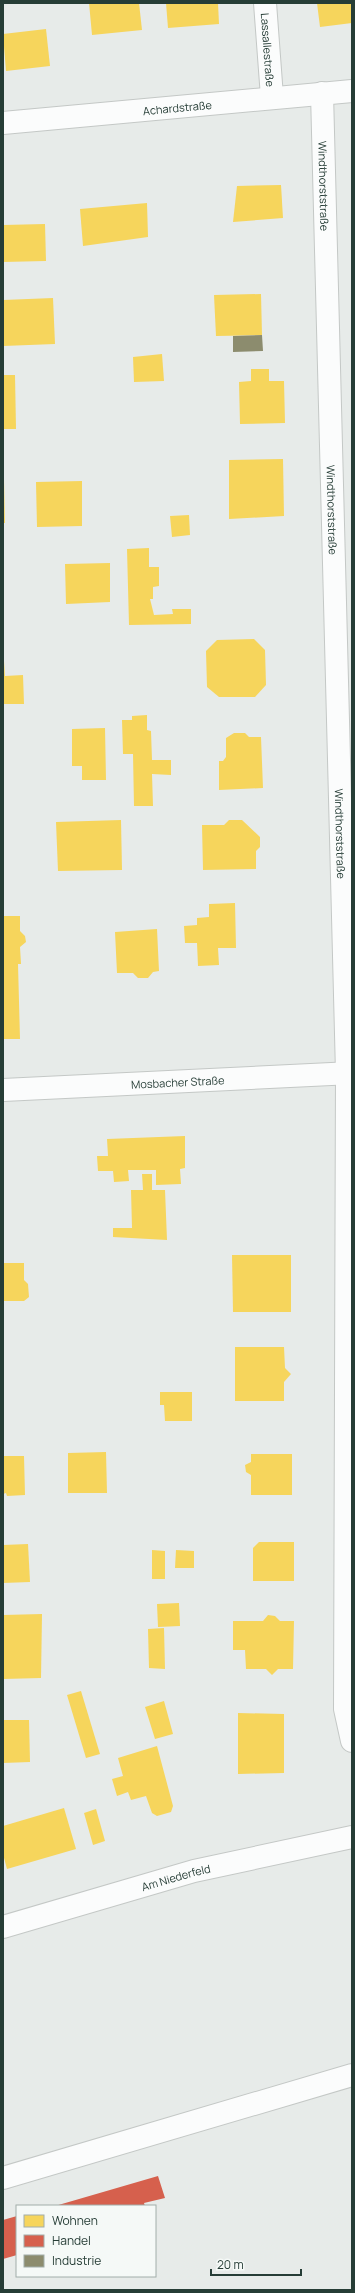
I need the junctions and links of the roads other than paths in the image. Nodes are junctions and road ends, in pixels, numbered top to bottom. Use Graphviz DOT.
graph roads {
  1 [pos="265,3"];
  2 [pos="352,91"];
  3 [pos="322,93"];
  4 [pos="272,98"];
  5 [pos="3,123"];
  6 [pos="350,1073"];
  7 [pos="3,1090"];
  8 [pos="352,1742"];
  9 [pos="352,1837"];
  10 [pos="3,1927"];
  11 [pos="352,2075"];
  12 [pos="3,2178"];
  1 -- 4 [label="street, Lassallestraße"];
  2 -- 3 [label="street, Achardstraße"];
  3 -- 4 [label="street, Achardstraße"];
  3 -- 6 [label="street, Windthorststraße"];
  4 -- 5 [label="street, Achardstraße"];
  6 -- 7 [label="street, Mosbacher Straße"];
  6 -- 8 [label="street, Windthorststraße"];
  9 -- 10 [label="street, Am Niederfeld"];
  11 -- 12 [label="street"];
}
